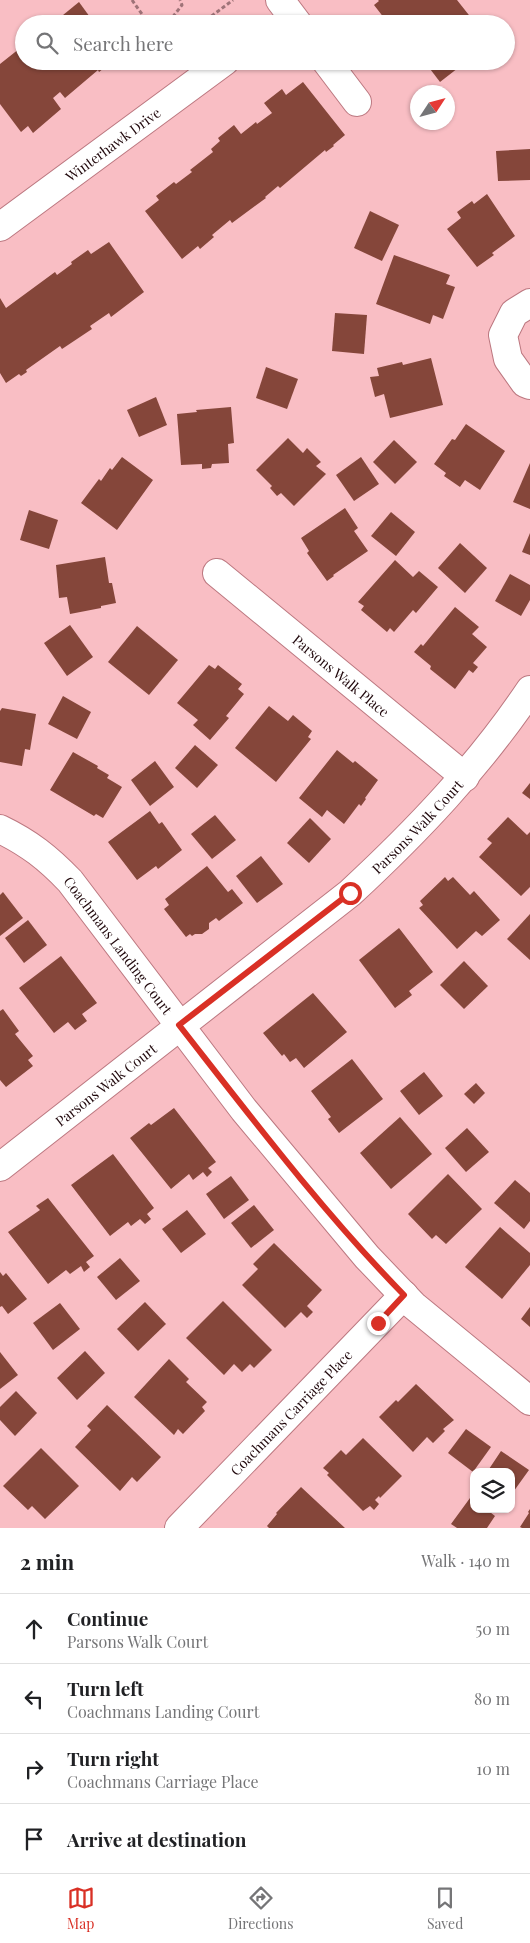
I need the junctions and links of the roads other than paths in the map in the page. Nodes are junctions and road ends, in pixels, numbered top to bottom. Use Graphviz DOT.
graph roads {
  1 [pos="212,70"];
  2 [pos="333,70"];
  3 [pos="357,102"];
  4 [pos="2,221"];
  5 [pos="530,303"];
  6 [pos="530,385"];
  7 [pos="217,573"];
  8 [pos="530,690"];
  9 [pos="465,777"];
  10 [pos="0,829"];
  11 [pos="179,1025"];
  12 [pos="0,1166"];
  13 [pos="404,1295"];
  14 [pos="530,1401"];
  15 [pos="179,1528"];
  1 -- 4 [label="street, Winterhawk Drive"];
  2 -- 3 [label="street"];
  5 -- 6 [label="street"];
  7 -- 9 [label="street, Parsons Walk Place"];
  8 -- 9 [label="street, Parsons Walk Court"];
  9 -- 11 [label="street, Parsons Walk Court"];
  10 -- 11 [label="street, Coachmans Landing Court"];
  11 -- 12 [label="street, Parsons Walk Court"];
  11 -- 13 [label="street, Coachmans Landing Court"];
  13 -- 14 [label="street, Coachmans Landing Court"];
  13 -- 15 [label="street, Coachmans Carriage Place"];
}
